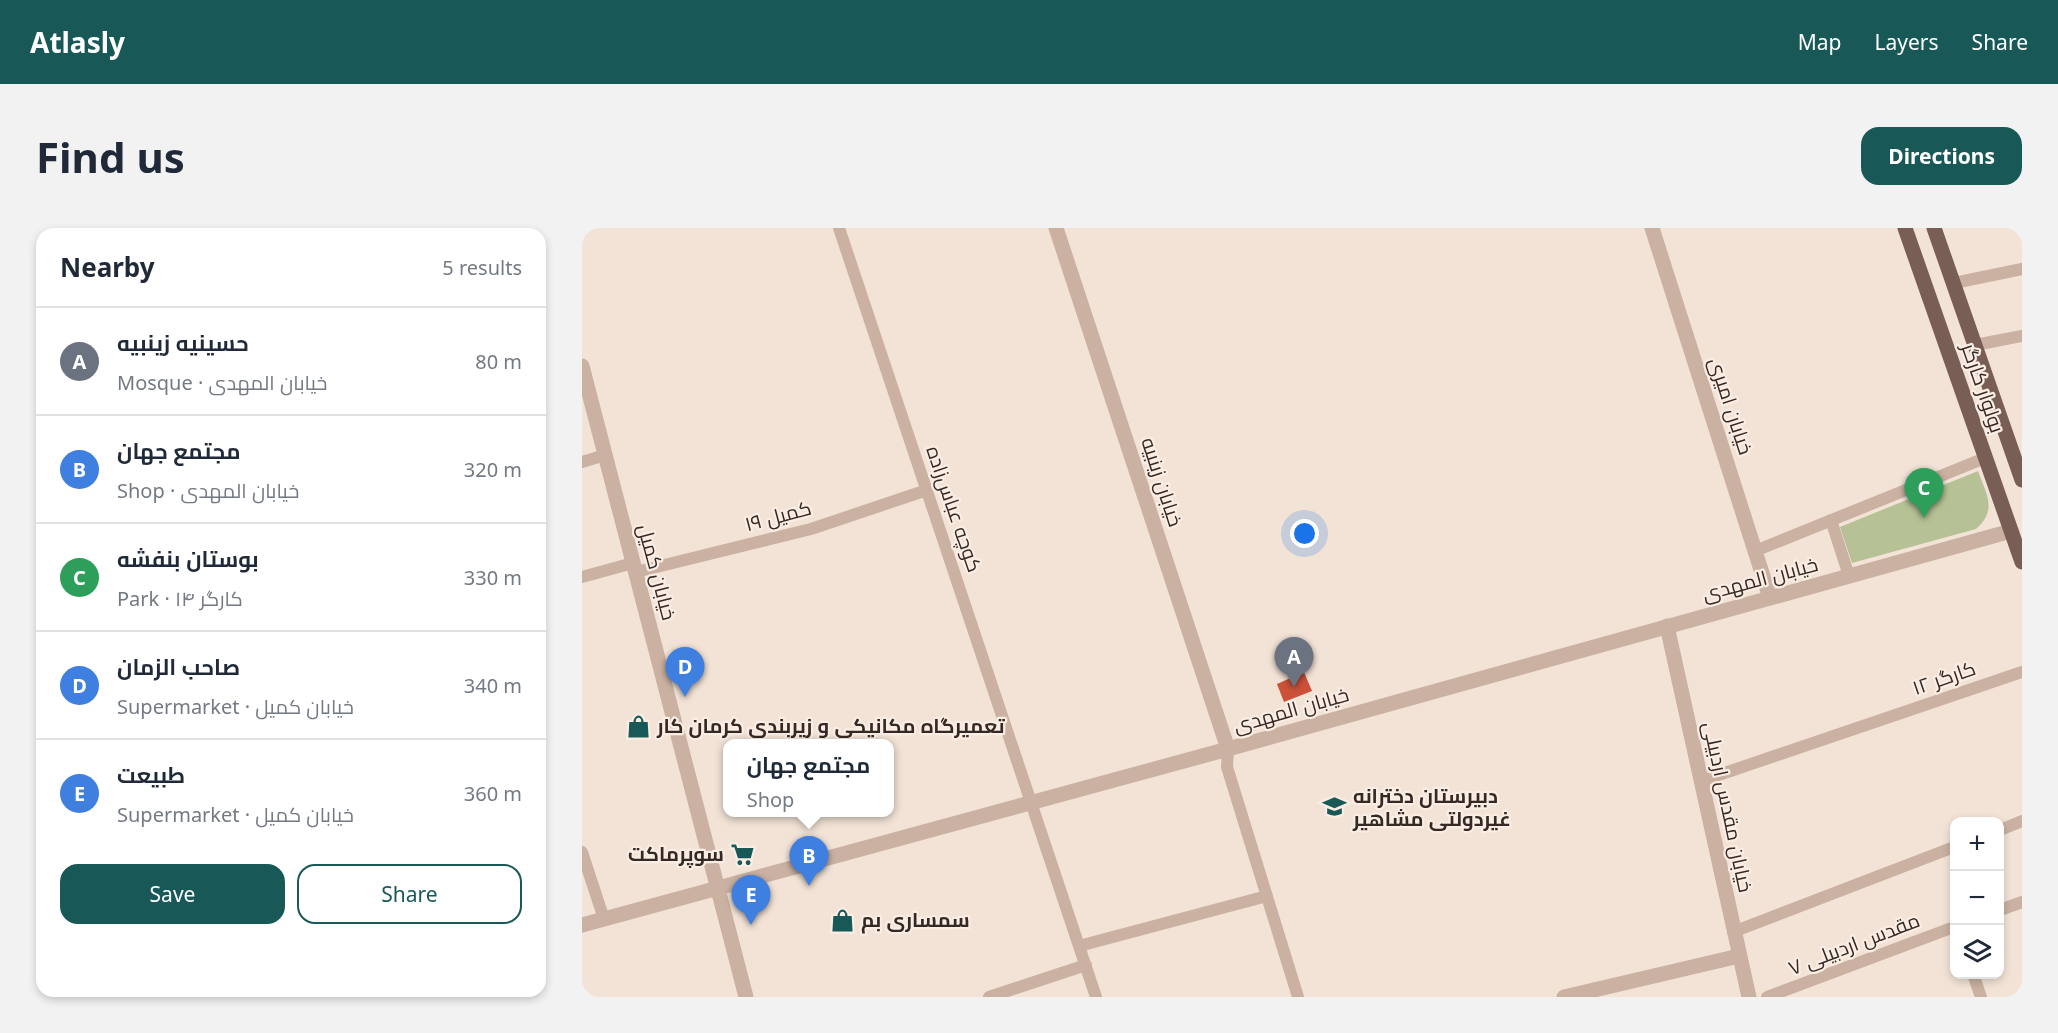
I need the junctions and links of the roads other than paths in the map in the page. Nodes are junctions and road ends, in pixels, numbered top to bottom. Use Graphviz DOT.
graph roads {
  1 [pos="839,228"];
  2 [pos="1056,228"];
  3 [pos="1652,228"];
  4 [pos="1905,228"];
  5 [pos="1934,228"];
  6 [pos="2022,269"];
  7 [pos="1954,283"];
  8 [pos="2022,336"];
  9 [pos="1975,345"];
  10 [pos="582,366"];
  11 [pos="605,455"];
  12 [pos="1986,458"];
  13 [pos="582,462"];
  14 [pos="2022,480"];
  15 [pos="927,490"];
  16 [pos="1831,520"];
  17 [pos="2011,531"];
  18 [pos="1755,551"];
  19 [pos="2022,562"];
  20 [pos="634,568"];
  21 [pos="1849,576"];
  22 [pos="582,577"];
  23 [pos="1770,598"];
  24 [pos="1667,626"];
  25 [pos="2022,672"];
  26 [pos="1228,749"];
  27 [pos="1701,782"];
  28 [pos="1032,803"];
  29 [pos="2022,821"];
  30 [pos="2004,828"];
  31 [pos="1950,849"];
  32 [pos="582,852"];
  33 [pos="718,888"];
  34 [pos="1267,896"];
  35 [pos="2022,902"];
  36 [pos="2004,909"];
  37 [pos="604,919"];
  38 [pos="582,926"];
  39 [pos="1950,928"];
  40 [pos="1733,932"];
  41 [pos="1079,946"];
  42 [pos="1739,956"];
  43 [pos="1086,965"];
  44 [pos="1974,979"];
  45 [pos="746,997"];
  46 [pos="989,997"];
  47 [pos="1096,997"];
  48 [pos="1298,997"];
  49 [pos="1564,997"];
  50 [pos="1749,997"];
  51 [pos="1767,997"];
  52 [pos="1981,997"];
  1 -- 15 [label="street, کوچه عباس‌زاده"];
  2 -- 26 [label="street, خیابان زینبیه"];
  3 -- 18 [label="street, خیابان امیری"];
  4 -- 12 [label="main road, بولوار کارگر"];
  5 -- 7 [label="main road, بولوار کارگر"];
  6 -- 7 [label="street"];
  7 -- 9 [label="main road, بولوار کارگر"];
  8 -- 9 [label="street"];
  9 -- 14 [label="main road, بولوار کارگر"];
  10 -- 11 [label="street, خیابان کمیل"];
  11 -- 13 [label="street"];
  11 -- 20 [label="street, خیابان کمیل"];
  12 -- 16 [label="street"];
  12 -- 17 [label="main road, بولوار کارگر"];
  15 -- 20 [label="street, کمیل ۱۹"];
  15 -- 28 [label="street, کوچه عباس‌زاده"];
  16 -- 18 [label="street"];
  16 -- 21 [label="street"];
  17 -- 19 [label="main road, بولوار کارگر"];
  17 -- 21 [label="street, خیابان المهدی"];
  18 -- 23 [label="street, خیابان امیری"];
  20 -- 22 [label="street, کمیل ۱۹"];
  20 -- 33 [label="street, خیابان کمیل"];
  21 -- 23 [label="street, خیابان المهدی"];
  23 -- 24 [label="street, خیابان المهدی"];
  24 -- 26 [label="street, خیابان المهدی"];
  24 -- 27 [label="street, خیابان مقدس اردبیلی"];
  25 -- 27 [label="street, کارگر ۱۲"];
  26 -- 28 [label="street, خیابان المهدی"];
  26 -- 34 [label="street"];
  27 -- 40 [label="street, خیابان مقدس اردبیلی"];
  28 -- 33 [label="street, خیابان المهدی"];
  28 -- 41 [label="street, کوچه عباس‌زاده"];
  29 -- 30 [label="street"];
  31 -- 40 [label="street"];
  32 -- 37 [label="street"];
  33 -- 37 [label="street, خیابان المهدی"];
  33 -- 45 [label="street, خیابان کمیل"];
  34 -- 41 [label="street"];
  34 -- 48 [label="street"];
  35 -- 36 [label="street"];
  37 -- 38 [label="street, خیابان المهدی"];
  39 -- 51 [label="street, مقدس اردبیلی ۷"];
  40 -- 42 [label="street, خیابان مقدس اردبیلی"];
  41 -- 43 [label="street, کوچه عباس‌زاده"];
  42 -- 49 [label="street"];
  42 -- 50 [label="street, خیابان مقدس اردبیلی"];
  43 -- 46 [label="street"];
  43 -- 47 [label="street, کوچه عباس‌زاده"];
  44 -- 52 [label="street"];
}
